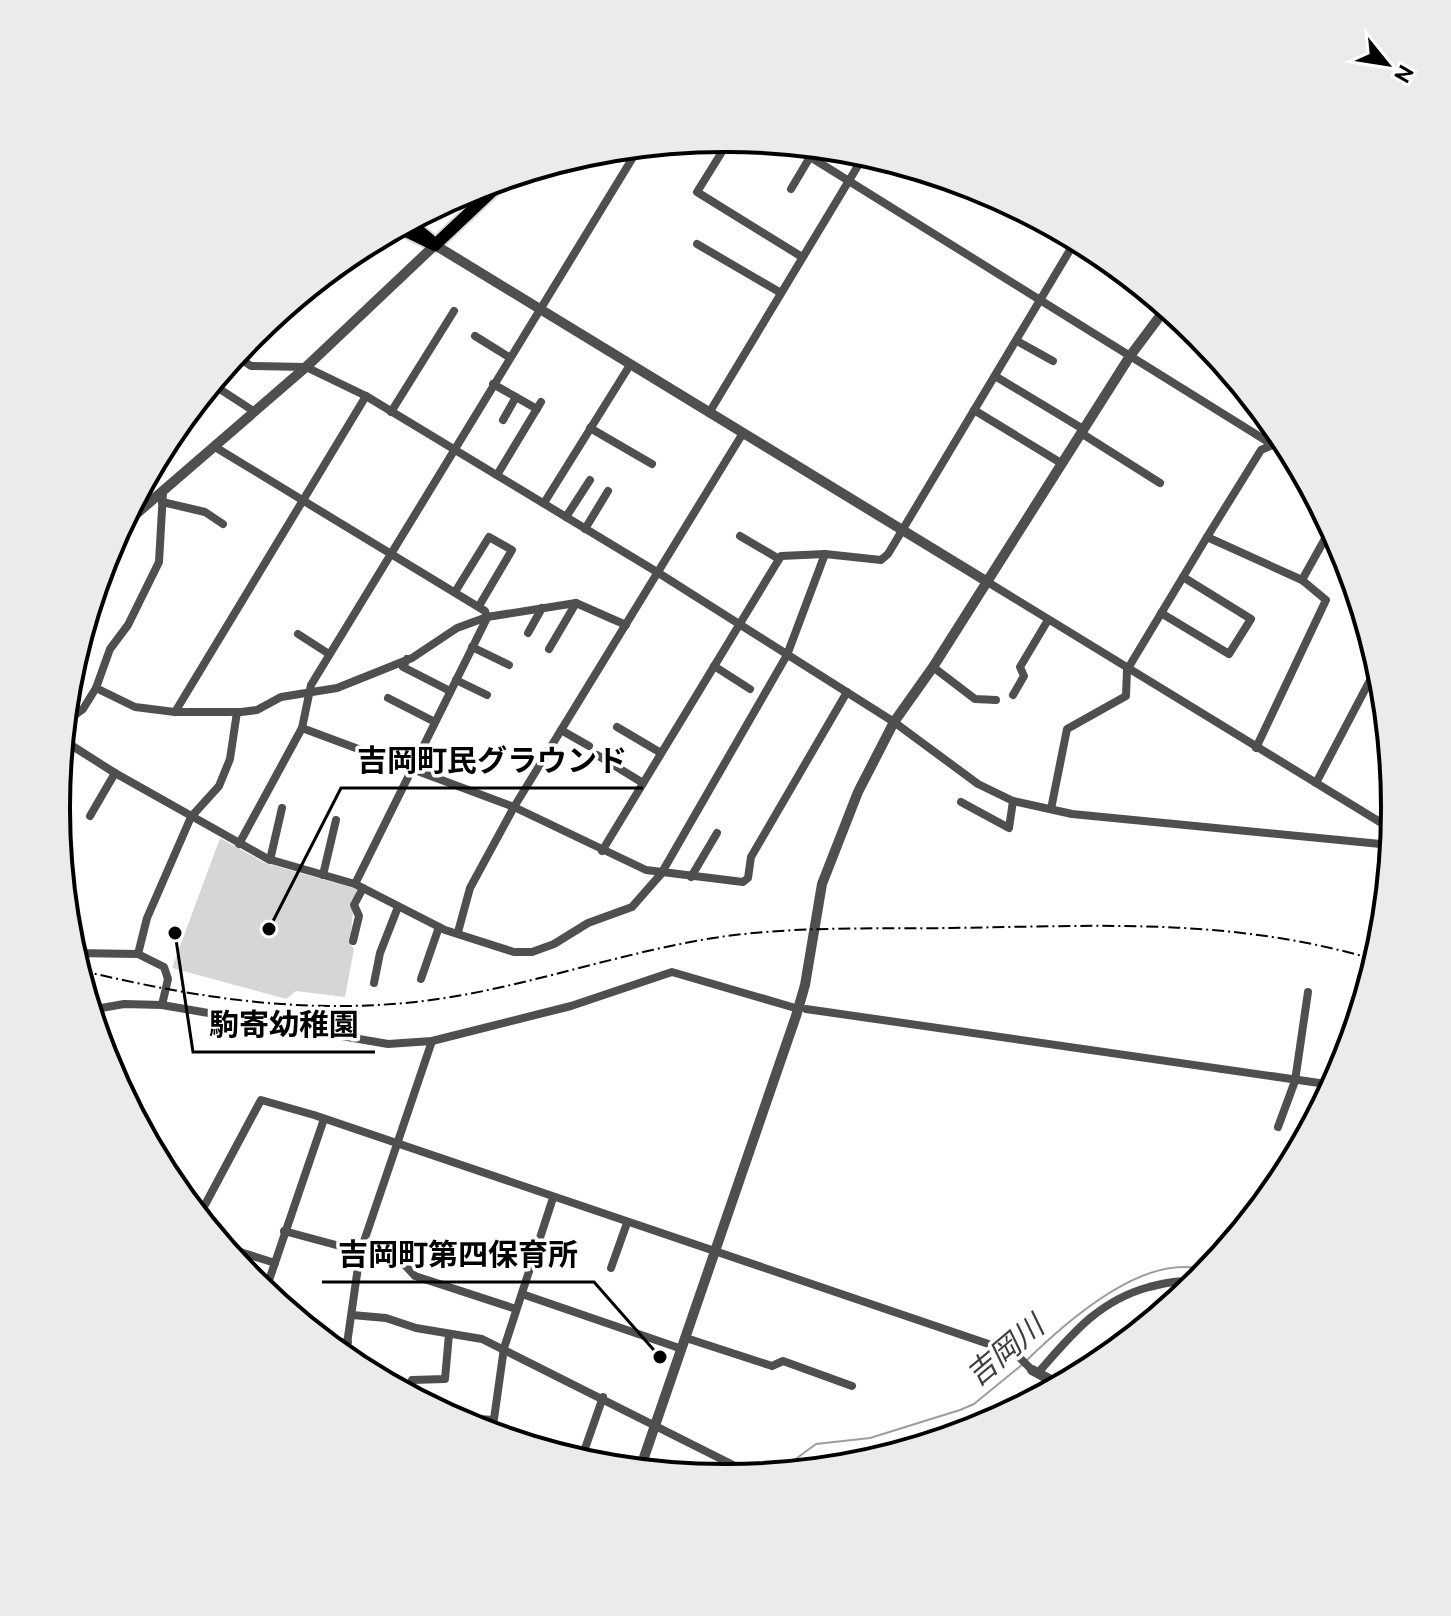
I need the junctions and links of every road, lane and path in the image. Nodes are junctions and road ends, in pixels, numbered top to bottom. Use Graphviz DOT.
graph roads {
  1 [pos="722,152"];
  2 [pos="810,157"];
  3 [pos="812,158"];
  4 [pos="632,159"];
  5 [pos="857,166"];
  6 [pos="848,181"];
  7 [pos="791,189"];
  8 [pos="484,199"];
  9 [pos="417,230"];
  10 [pos="411,233"];
  11 [pos="697,244"];
  12 [pos="435,245"];
  13 [pos="1070,251"];
  14 [pos="802,257"];
  15 [pos="781,293"];
  16 [pos="1041,302"];
  17 [pos="538,308"];
  18 [pos="454,311"];
  19 [pos="1160,317"];
  20 [pos="475,336"];
  21 [pos="1017,341"];
  22 [pos="1130,356"];
  23 [pos="509,357"];
  24 [pos="1053,361"];
  25 [pos="245,362"];
  26 [pos="630,365"];
  27 [pos="306,367"];
  28 [pos="995,376"];
  29 [pos="493,384"];
  30 [pos="221,390"];
  31 [pos="366,396"];
  32 [pos="516,397"];
  33 [pos="974,410"];
  34 [pos="255,412"];
  35 [pos="391,412"];
  36 [pos="709,413"];
  37 [pos="503,420"];
  38 [pos="590,428"];
  39 [pos="1082,431"];
  40 [pos="743,433"];
  41 [pos="1270,443"];
  42 [pos="215,447"];
  43 [pos="454,449"];
  44 [pos="1061,463"];
  45 [pos="652,464"];
  46 [pos="497,475"];
  47 [pos="590,480"];
  48 [pos="1160,483"];
  49 [pos="608,491"];
  50 [pos="162,497"];
  51 [pos="304,501"];
  52 [pos="544,503"];
  53 [pos="141,513"];
  54 [pos="566,517"];
  55 [pos="223,524"];
  56 [pos="585,529"];
  57 [pos="901,530"];
  58 [pos="740,536"];
  59 [pos="1207,537"];
  60 [pos="1324,541"];
  61 [pos="391,553"];
  62 [pos="825,554"];
  63 [pos="779,559"];
  64 [pos="657,572"];
  65 [pos="1183,577"];
  66 [pos="1302,580"];
  67 [pos="986,581"];
  68 [pos="455,592"];
  69 [pos="576,603"];
  70 [pos="479,606"];
  71 [pos="542,608"];
  72 [pos="1161,613"];
  73 [pos="487,617"];
  74 [pos="1048,620"];
  75 [pos="626,625"];
  76 [pos="738,625"];
  77 [pos="528,633"];
  78 [pos="298,634"];
  79 [pos="472,647"];
  80 [pos="549,649"];
  81 [pos="329,654"];
  82 [pos="787,655"];
  83 [pos="407,659"];
  84 [pos="509,665"];
  85 [pos="714,666"];
  86 [pos="933,667"];
  87 [pos="1127,670"];
  88 [pos="456,680"];
  89 [pos="1369,683"];
  90 [pos="96,688"];
  91 [pos="750,689"];
  92 [pos="450,691"];
  93 [pos="847,692"];
  94 [pos="308,693"];
  95 [pos="487,695"];
  96 [pos="1013,695"];
  97 [pos="388,698"];
  98 [pos="996,700"];
  99 [pos="175,712"];
  100 [pos="237,712"];
  101 [pos="77,713"];
  102 [pos="435,722"];
  103 [pos="894,722"];
  104 [pos="617,727"];
  105 [pos="302,728"];
  106 [pos="561,730"];
  107 [pos="73,746"];
  108 [pos="589,746"];
  109 [pos="1256,748"];
  110 [pos="661,753"];
  111 [pos="597,755"];
  112 [pos="411,769"];
  113 [pos="115,773"];
  114 [pos="643,783"];
  115 [pos="1316,783"];
  116 [pos="1013,801"];
  117 [pos="961,802"];
  118 [pos="514,807"];
  119 [pos="282,808"];
  120 [pos="1051,809"];
  121 [pos="90,816"];
  122 [pos="191,817"];
  123 [pos="336,820"];
  124 [pos="1381,822"];
  125 [pos="717,833"];
  126 [pos="239,844"];
  127 [pos="1380,844"];
  128 [pos="602,851"];
  129 [pos="270,860"];
  130 [pos="661,874"];
  131 [pos="323,875"];
  132 [pos="691,877"];
  133 [pos="359,886"];
  134 [pos="398,907"];
  135 [pos="439,927"];
  136 [pos="458,932"];
  137 [pos="353,941"];
  138 [pos="87,953"];
  139 [pos="138,954"];
  140 [pos="421,979"];
  141 [pos="374,983"];
  142 [pos="1308,992"];
  143 [pos="162,1005"];
  144 [pos="792,1007"];
  145 [pos="102,1008"];
  146 [pos="806,1009"];
  147 [pos="432,1041"];
  148 [pos="1295,1081"];
  149 [pos="1320,1084"];
  150 [pos="324,1119"];
  151 [pos="1278,1127"];
  152 [pos="396,1143"];
  153 [pos="553,1198"];
  154 [pos="204,1206"];
  155 [pos="627,1223"];
  156 [pos="284,1231"];
  157 [pos="360,1253"];
  158 [pos="716,1253"];
  159 [pos="245,1254"];
  160 [pos="275,1263"];
  161 [pos="611,1268"];
  162 [pos="269,1279"];
  163 [pos="1177,1283"];
  164 [pos="522,1294"];
  165 [pos="516,1309"];
  166 [pos="352,1315"];
  167 [pos="449,1334"];
  168 [pos="686,1338"];
  169 [pos="348,1342"];
  170 [pos="504,1348"];
  171 [pos="682,1349"];
  172 [pos="1035,1372"];
  173 [pos="1048,1379"];
  174 [pos="412,1383"];
  175 [pos="852,1386"];
  176 [pos="603,1397"];
  177 [pos="493,1420"];
  178 [pos="656,1423"];
  179 [pos="585,1448"];
  180 [pos="644,1458"];
  181 [pos="733,1464"];
  1 -- 14 [label="street"];
  2 -- 7 [label="street"];
  3 -- 6 [label="street"];
  4 -- 17 [label="street"];
  5 -- 6 [label="street"];
  6 -- 14 [label="street"];
  6 -- 16 [label="street"];
  8 -- 12 [label="main road"];
  9 -- 12 [label="main road"];
  10 -- 12 [label="main road"];
  11 -- 15 [label="street"];
  12 -- 17 [label="street"];
  12 -- 27 [label="street"];
  13 -- 16 [label="street"];
  14 -- 15 [label="street"];
  15 -- 36 [label="street"];
  16 -- 21 [label="street"];
  16 -- 22 [label="street"];
  17 -- 23 [label="street"];
  17 -- 26 [label="street"];
  18 -- 35 [label="street"];
  19 -- 22 [label="street"];
  20 -- 23 [label="street"];
  21 -- 24 [label="street"];
  21 -- 28 [label="street"];
  22 -- 39 [label="street"];
  22 -- 41 [label="street"];
  23 -- 29 [label="street"];
  25 -- 27 [label="street"];
  26 -- 36 [label="street"];
  26 -- 38 [label="street"];
  27 -- 31 [label="street"];
  27 -- 34 [label="street"];
  28 -- 33 [label="street"];
  28 -- 39 [label="street"];
  29 -- 32 [label="street"];
  29 -- 43 [label="street"];
  30 -- 34 [label="street"];
  31 -- 35 [label="street"];
  31 -- 51 [label="street"];
  32 -- 37 [label="street"];
  32 -- 46 [label="street"];
  33 -- 44 [label="street"];
  33 -- 57 [label="street"];
  34 -- 42 [label="street"];
  35 -- 43 [label="street"];
  36 -- 40 [label="street"];
  38 -- 45 [label="street"];
  38 -- 52 [label="street"];
  39 -- 44 [label="street"];
  39 -- 48 [label="street"];
  40 -- 57 [label="street"];
  40 -- 64 [label="street"];
  41 -- 59 [label="street"];
  42 -- 50 [label="street"];
  42 -- 51 [label="street"];
  43 -- 46 [label="street"];
  43 -- 61 [label="street"];
  44 -- 67 [label="street"];
  46 -- 52 [label="street"];
  47 -- 54 [label="street"];
  49 -- 56 [label="street"];
  50 -- 53 [label="street"];
  50 -- 55 [label="street"];
  50 -- 90 [label="street"];
  51 -- 61 [label="street"];
  51 -- 99 [label="street"];
  52 -- 54 [label="street"];
  54 -- 56 [label="street"];
  56 -- 64 [label="street"];
  57 -- 62 [label="street"];
  57 -- 67 [label="street"];
  58 -- 63 [label="street"];
  59 -- 65 [label="street"];
  59 -- 66 [label="street"];
  60 -- 66 [label="street"];
  61 -- 68 [label="street"];
  61 -- 81 [label="street"];
  62 -- 63 [label="street"];
  62 -- 82 [label="street"];
  63 -- 76 [label="street"];
  64 -- 75 [label="street"];
  64 -- 76 [label="street"];
  65 -- 72 [label="street"];
  65 -- 72 [label="street"];
  66 -- 109 [label="street"];
  67 -- 74 [label="street"];
  67 -- 86 [label="street"];
  68 -- 70 [label="street"];
  68 -- 70 [label="street"];
  69 -- 71 [label="street"];
  69 -- 75 [label="street"];
  69 -- 80 [label="street"];
  70 -- 73 [label="street"];
  71 -- 73 [label="street"];
  71 -- 77 [label="street"];
  72 -- 87 [label="street"];
  73 -- 79 [label="street"];
  73 -- 83 [label="street"];
  74 -- 87 [label="street"];
  74 -- 96 [label="street"];
  75 -- 106 [label="street"];
  76 -- 82 [label="street"];
  76 -- 85 [label="street"];
  78 -- 81 [label="street"];
  79 -- 84 [label="street"];
  79 -- 88 [label="street"];
  81 -- 94 [label="street"];
  82 -- 93 [label="street"];
  82 -- 130 [label="street"];
  83 -- 92 [label="street"];
  83 -- 94 [label="street"];
  85 -- 91 [label="street"];
  85 -- 110 [label="street"];
  86 -- 98 [label="street"];
  86 -- 103 [label="street"];
  87 -- 109 [label="street"];
  87 -- 120 [label="street"];
  88 -- 92 [label="street"];
  88 -- 95 [label="street"];
  89 -- 115 [label="street"];
  90 -- 99 [label="street"];
  90 -- 101 [label="street"];
  92 -- 102 [label="street"];
  93 -- 103 [label="street"];
  93 -- 132 [label="street"];
  94 -- 100 [label="street"];
  94 -- 105 [label="street"];
  97 -- 102 [label="street"];
  99 -- 100 [label="street"];
  100 -- 122 [label="street"];
  102 -- 112 [label="street"];
  103 -- 116 [label="street"];
  103 -- 158 [label="street"];
  104 -- 110 [label="street"];
  105 -- 112 [label="street"];
  105 -- 126 [label="street"];
  106 -- 108 [label="street"];
  106 -- 118 [label="street"];
  107 -- 113 [label="street"];
  109 -- 115 [label="street"];
  110 -- 114 [label="street"];
  111 -- 114 [label="street"];
  112 -- 118 [label="street"];
  112 -- 133 [label="street"];
  113 -- 121 [label="street"];
  113 -- 122 [label="street"];
  114 -- 128 [label="street"];
  115 -- 124 [label="street"];
  116 -- 117 [label="street"];
  116 -- 120 [label="street"];
  118 -- 128 [label="street"];
  118 -- 136 [label="street"];
  119 -- 129 [label="street"];
  120 -- 127 [label="street"];
  122 -- 126 [label="street"];
  122 -- 139 [label="street"];
  123 -- 131 [label="street"];
  125 -- 132 [label="street"];
  126 -- 129 [label="street"];
  128 -- 130 [label="street"];
  129 -- 131 [label="street"];
  130 -- 132 [label="street"];
  130 -- 136 [label="street"];
  131 -- 133 [label="street"];
  133 -- 134 [label="street"];
  133 -- 137 [label="street"];
  134 -- 135 [label="street"];
  134 -- 141 [label="street"];
  135 -- 136 [label="street"];
  135 -- 140 [label="street"];
  138 -- 139 [label="street"];
  139 -- 143 [label="street"];
  142 -- 148 [label="street"];
  143 -- 145 [label="street"];
  143 -- 147 [label="street"];
  144 -- 147 [label="street"];
  146 -- 148 [label="street"];
  147 -- 152 [label="street"];
  148 -- 149 [label="street"];
  148 -- 151 [label="street"];
  150 -- 152 [label="street"];
  150 -- 154 [label="street"];
  150 -- 156 [label="street"];
  152 -- 153 [label="street"];
  152 -- 157 [label="street"];
  153 -- 155 [label="street"];
  153 -- 164 [label="street"];
  155 -- 158 [label="street"];
  155 -- 161 [label="street"];
  156 -- 157 [label="street"];
  156 -- 160 [label="street"];
  157 -- 165 [label="street"];
  157 -- 166 [label="street"];
  158 -- 168 [label="street"];
  158 -- 172 [label="street"];
  159 -- 160 [label="street"];
  160 -- 162 [label="street"];
  163 -- 172 [label="street"];
  164 -- 165 [label="street"];
  164 -- 171 [label="street"];
  165 -- 170 [label="street"];
  166 -- 167 [label="street"];
  166 -- 169 [label="street"];
  167 -- 170 [label="street"];
  167 -- 174 [label="street"];
  168 -- 171 [label="street"];
  168 -- 175 [label="street"];
  170 -- 176 [label="street"];
  170 -- 177 [label="street"];
  171 -- 178 [label="street"];
  172 -- 173 [label="street"];
  176 -- 178 [label="street"];
  176 -- 179 [label="street"];
  178 -- 180 [label="street"];
  178 -- 181 [label="street"];
}
